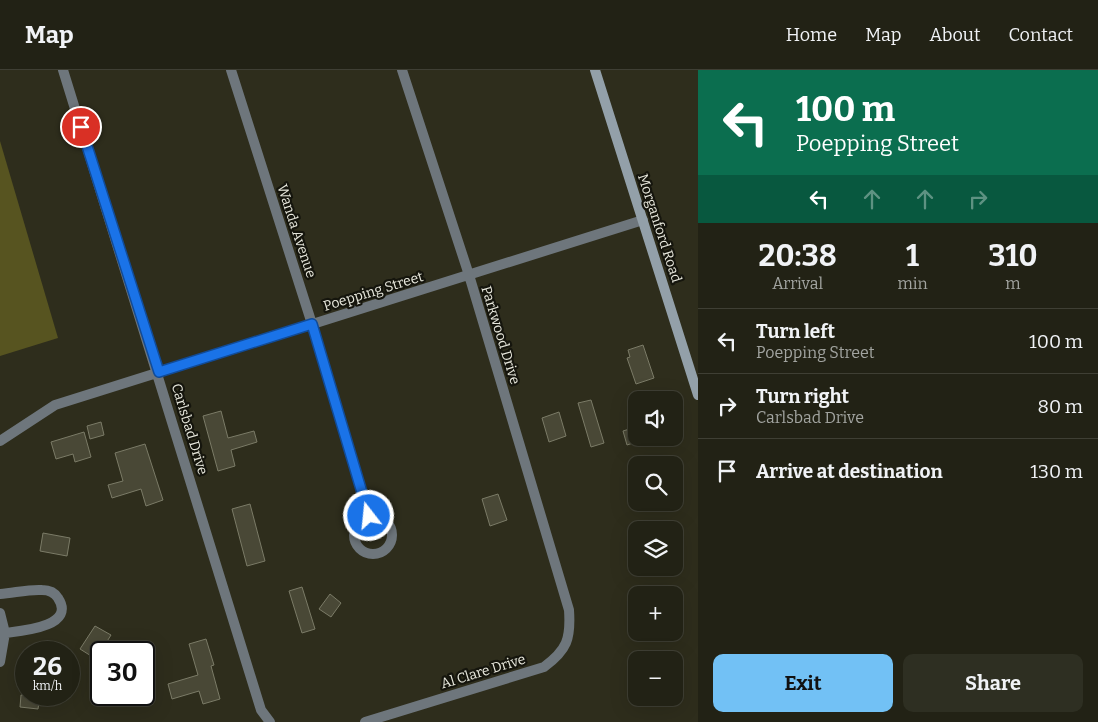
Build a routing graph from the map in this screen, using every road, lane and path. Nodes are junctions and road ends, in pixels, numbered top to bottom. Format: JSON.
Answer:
{"nodes":[{"id":1,"x":63,"y":70,"type":"edge"},
{"id":2,"x":231,"y":70,"type":"edge"},
{"id":3,"x":402,"y":70,"type":"edge"},
{"id":4,"x":594,"y":70,"type":"edge"},
{"id":5,"x":642,"y":220,"type":"junction"},
{"id":6,"x":469,"y":275,"type":"junction"},
{"id":7,"x":312,"y":324,"type":"junction"},
{"id":8,"x":159,"y":372,"type":"junction"},
{"id":9,"x":698,"y":395,"type":"edge"},
{"id":10,"x":0,"y":441,"type":"edge"},
{"id":11,"x":369,"y":516,"type":"dead end"},
{"id":12,"x":0,"y":594,"type":"edge"},
{"id":13,"x":569,"y":610,"type":"joint"},
{"id":14,"x":0,"y":614,"type":"edge"},
{"id":15,"x":5,"y":633,"type":"junction"},
{"id":16,"x":0,"y":662,"type":"edge"},
{"id":17,"x":270,"y":722,"type":"edge"},
{"id":18,"x":365,"y":722,"type":"edge"}],
"edges":[{"from":1,"to":8,"type":"street","name":"Carlsbad Drive"},
{"from":2,"to":7,"type":"street","name":"Wanda Avenue"},
{"from":3,"to":6,"type":"street","name":"Parkwood Drive"},
{"from":4,"to":5,"type":"main road","name":"Morganford Road"},
{"from":5,"to":6,"type":"street","name":"Poepping Street"},
{"from":5,"to":9,"type":"main road","name":"Morganford Road"},
{"from":6,"to":7,"type":"street","name":"Poepping Street"},
{"from":6,"to":13,"type":"street","name":"Parkwood Drive"},
{"from":7,"to":8,"type":"street","name":"Poepping Street"},
{"from":7,"to":11,"type":"street","name":"Wanda Avenue"},
{"from":8,"to":10,"type":"street","name":"Poepping Street"},
{"from":8,"to":17,"type":"street","name":"Carlsbad Drive"},
{"from":12,"to":15,"type":"street"},
{"from":13,"to":18,"type":"street","name":"Al Clare Drive"},
{"from":14,"to":15,"type":"street"},
{"from":15,"to":16,"type":"street"}]}
